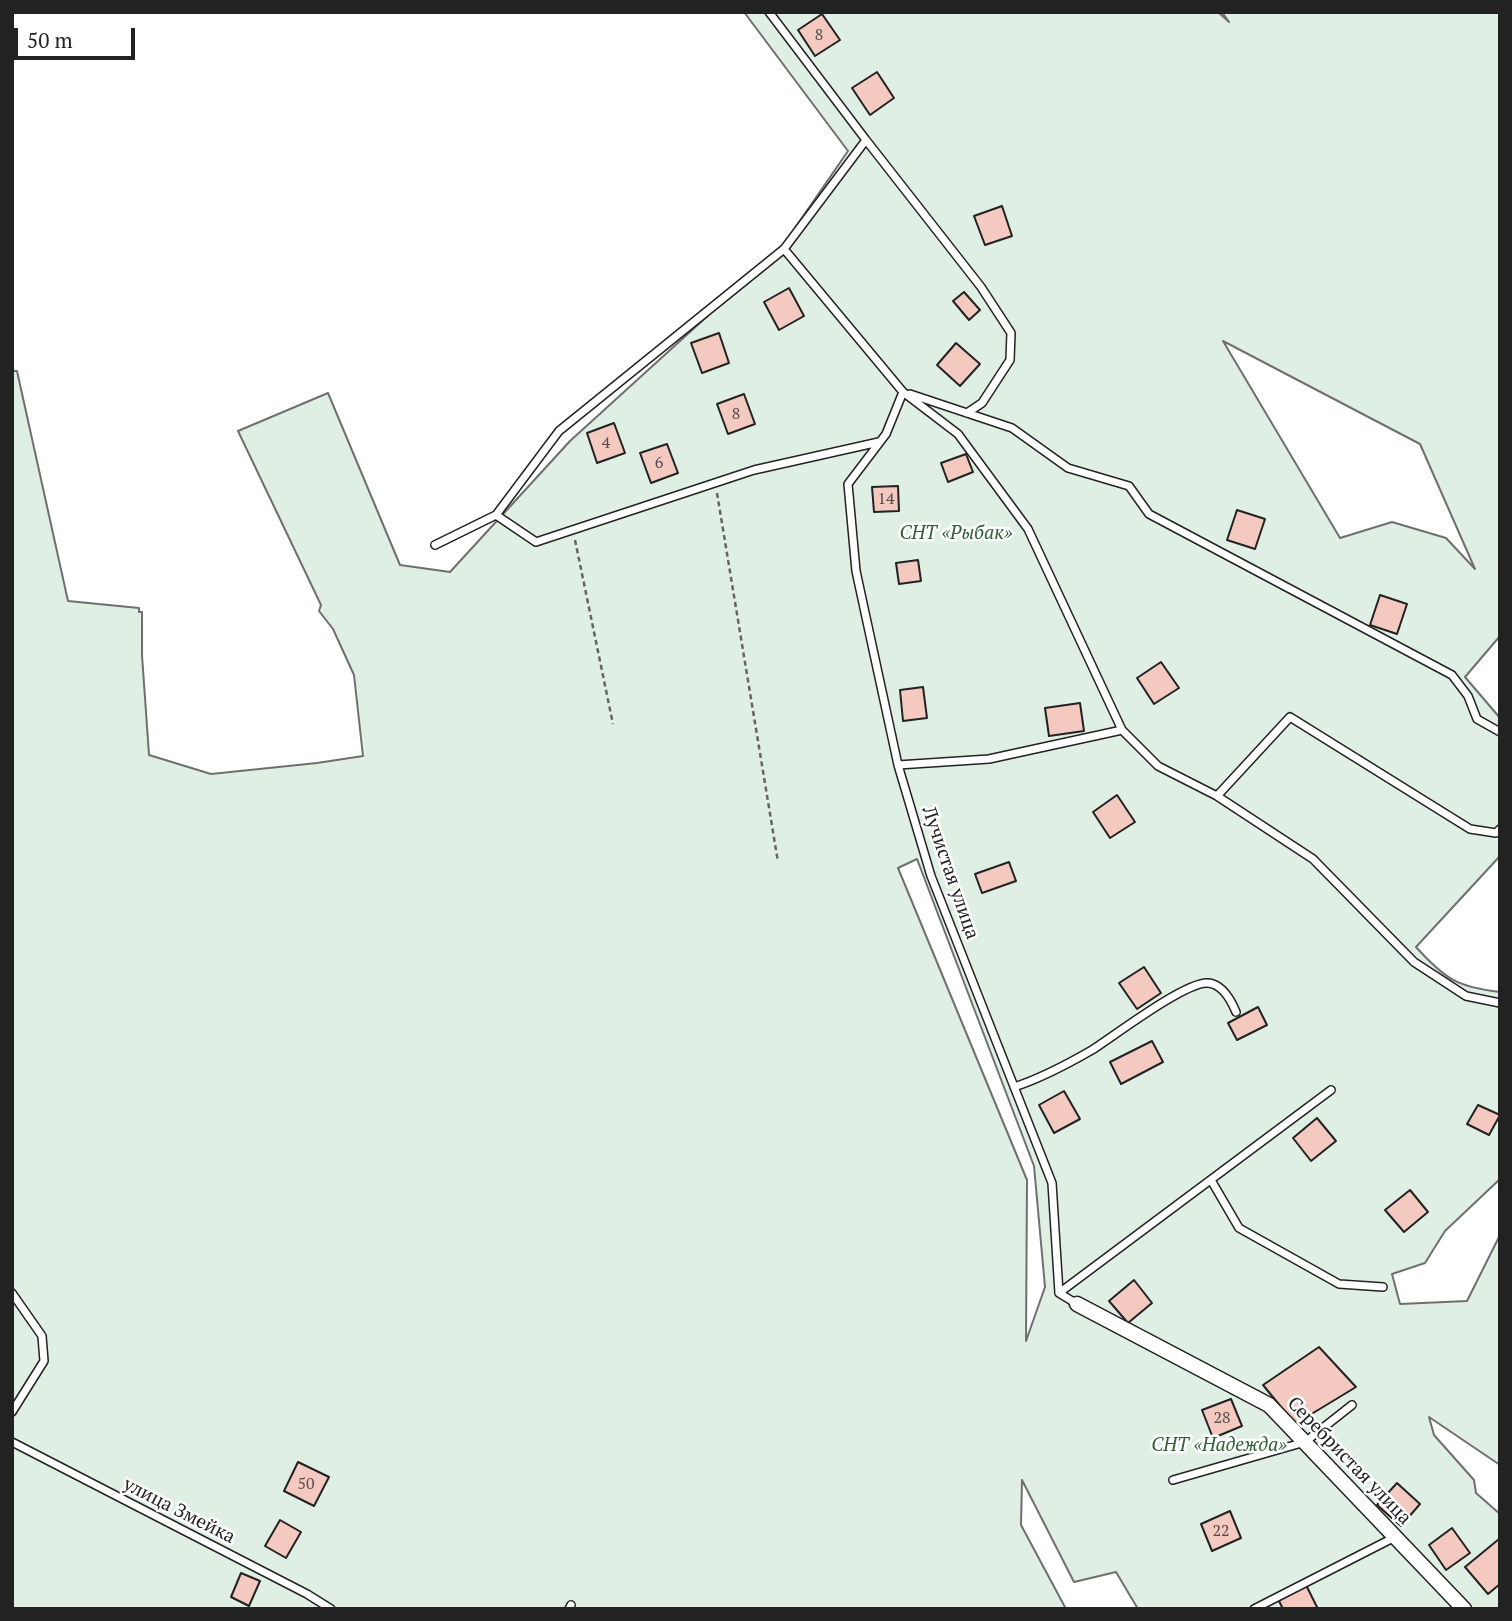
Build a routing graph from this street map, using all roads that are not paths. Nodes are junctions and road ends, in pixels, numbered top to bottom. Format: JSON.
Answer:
{"nodes":[{"id":1,"x":769,"y":12,"type":"edge"},
{"id":2,"x":866,"y":140,"type":"junction"},
{"id":3,"x":784,"y":249,"type":"junction"},
{"id":4,"x":903,"y":392,"type":"junction"},
{"id":5,"x":967,"y":413,"type":"junction"},
{"id":6,"x":880,"y":442,"type":"junction"},
{"id":7,"x":496,"y":515,"type":"junction"},
{"id":8,"x":435,"y":545,"type":"dead end"},
{"id":9,"x":1122,"y":730,"type":"junction"},
{"id":10,"x":1500,"y":732,"type":"edge"},
{"id":11,"x":898,"y":765,"type":"junction"},
{"id":12,"x":1217,"y":796,"type":"junction"},
{"id":13,"x":1500,"y":829,"type":"edge"},
{"id":14,"x":1500,"y":1003,"type":"edge"},
{"id":15,"x":1236,"y":1012,"type":"dead end"},
{"id":16,"x":1014,"y":1087,"type":"junction"},
{"id":17,"x":1331,"y":1090,"type":"dead end"},
{"id":18,"x":1211,"y":1180,"type":"junction"},
{"id":19,"x":1383,"y":1287,"type":"dead end"},
{"id":20,"x":12,"y":1293,"type":"edge"},
{"id":21,"x":1059,"y":1293,"type":"junction"},
{"id":22,"x":1077,"y":1304,"type":"joint"},
{"id":23,"x":1352,"y":1405,"type":"dead end"},
{"id":24,"x":12,"y":1412,"type":"edge"},
{"id":25,"x":12,"y":1442,"type":"edge"},
{"id":26,"x":1305,"y":1442,"type":"junction"},
{"id":27,"x":1173,"y":1480,"type":"dead end"},
{"id":28,"x":1395,"y":1537,"type":"junction"},
{"id":29,"x":331,"y":1609,"type":"edge"},
{"id":30,"x":1254,"y":1609,"type":"edge"},
{"id":31,"x":1464,"y":1609,"type":"edge"}],
"edges":[{"from":1,"to":2,"type":"lane"},
{"from":2,"to":3,"type":"lane"},
{"from":2,"to":5,"type":"lane"},
{"from":3,"to":4,"type":"lane"},
{"from":3,"to":7,"type":"lane"},
{"from":4,"to":5,"type":"lane"},
{"from":4,"to":6,"type":"lane","name":"Лучистая улица"},
{"from":4,"to":9,"type":"lane"},
{"from":5,"to":10,"type":"lane"},
{"from":6,"to":7,"type":"lane"},
{"from":6,"to":11,"type":"lane","name":"Лучистая улица"},
{"from":7,"to":8,"type":"lane"},
{"from":9,"to":11,"type":"lane"},
{"from":9,"to":12,"type":"lane"},
{"from":11,"to":16,"type":"lane","name":"Лучистая улица"},
{"from":12,"to":13,"type":"lane"},
{"from":12,"to":14,"type":"lane"},
{"from":15,"to":16,"type":"lane"},
{"from":16,"to":21,"type":"lane","name":"Лучистая улица"},
{"from":17,"to":18,"type":"lane"},
{"from":18,"to":19,"type":"lane"},
{"from":18,"to":21,"type":"lane"},
{"from":20,"to":24,"type":"lane"},
{"from":21,"to":22,"type":"lane"},
{"from":22,"to":26,"type":"street","name":"Серебристая улица"},
{"from":23,"to":26,"type":"lane"},
{"from":25,"to":29,"type":"lane","name":"улица Змейка"},
{"from":26,"to":27,"type":"lane"},
{"from":26,"to":28,"type":"street","name":"Серебристая улица"},
{"from":28,"to":30,"type":"lane"},
{"from":28,"to":31,"type":"street","name":"Серебристая улица"}]}
